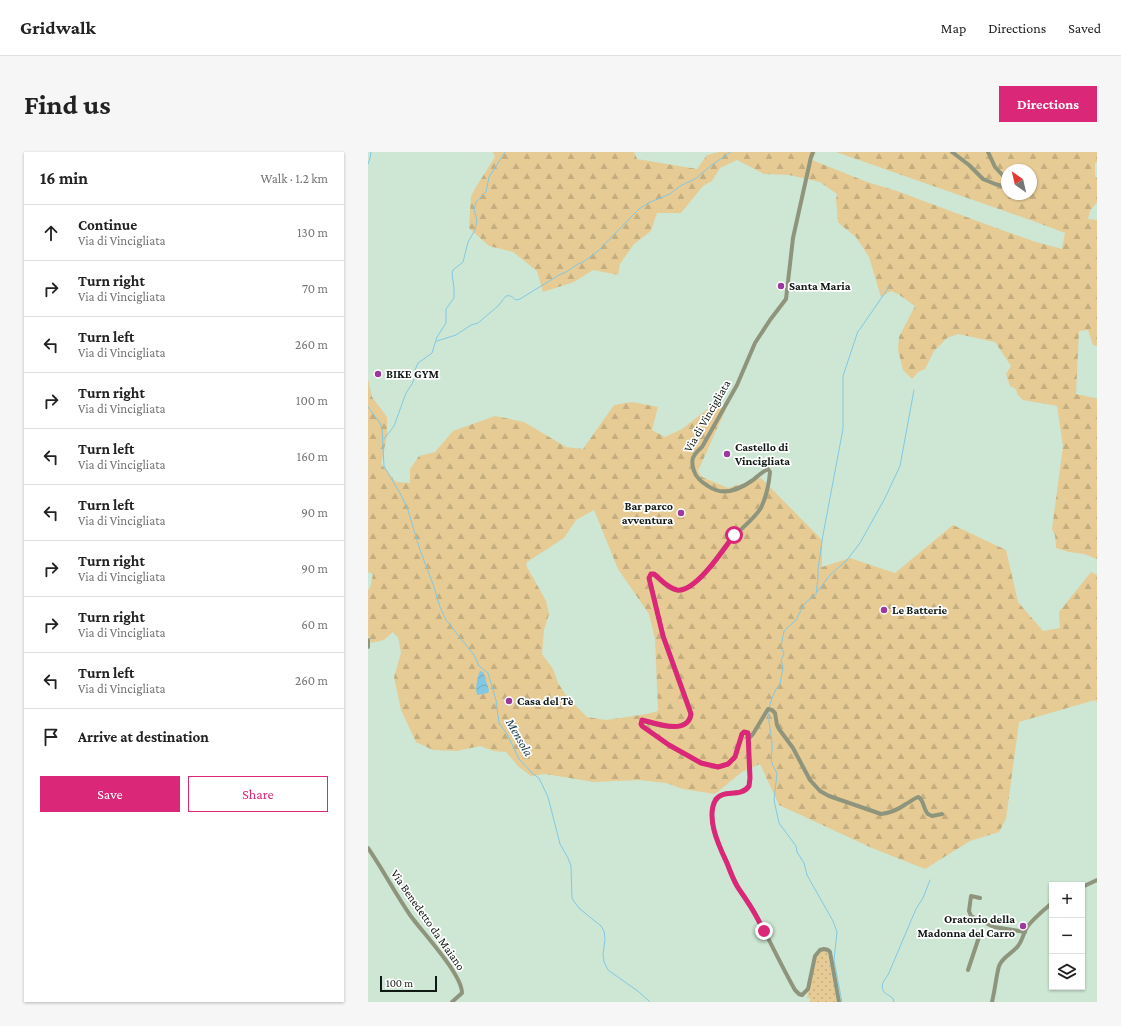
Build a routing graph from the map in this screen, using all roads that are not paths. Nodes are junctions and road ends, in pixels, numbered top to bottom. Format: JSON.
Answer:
{"nodes":[{"id":1,"x":813,"y":152,"type":"edge"},
{"id":2,"x":952,"y":152,"type":"edge"},
{"id":3,"x":988,"y":152,"type":"edge"},
{"id":4,"x":1001,"y":174,"type":"edge"},
{"id":5,"x":1001,"y":186,"type":"edge"},
{"id":6,"x":368,"y":640,"type":"edge"},
{"id":7,"x":368,"y":647,"type":"edge"},
{"id":8,"x":748,"y":739,"type":"junction"},
{"id":9,"x":942,"y":814,"type":"dead end"},
{"id":10,"x":368,"y":848,"type":"edge"},
{"id":11,"x":1097,"y":880,"type":"edge"},
{"id":12,"x":1085,"y":886,"type":"edge"},
{"id":13,"x":980,"y":898,"type":"dead end"},
{"id":14,"x":1049,"y":906,"type":"edge"},
{"id":15,"x":984,"y":923,"type":"junction"},
{"id":16,"x":982,"y":929,"type":"tunnel mouth"},
{"id":17,"x":1024,"y":932,"type":"junction"},
{"id":18,"x":980,"y":934,"type":"tunnel mouth"},
{"id":19,"x":968,"y":970,"type":"dead end"},
{"id":20,"x":452,"y":1002,"type":"edge"},
{"id":21,"x":839,"y":1002,"type":"edge"},
{"id":22,"x":992,"y":1002,"type":"edge"}],
"edges":[{"from":1,"to":8,"type":"street","name":"Via di Vincigliata"},
{"from":2,"to":5,"type":"street"},
{"from":3,"to":4,"type":"street"},
{"from":6,"to":7,"type":"street"},
{"from":8,"to":9,"type":"street"},
{"from":8,"to":21,"type":"street"},
{"from":10,"to":20,"type":"street","name":"Via Benedetto da Maiano"},
{"from":11,"to":12,"type":"street"},
{"from":13,"to":15,"type":"street"},
{"from":14,"to":17,"type":"street"},
{"from":15,"to":16,"type":"street"},
{"from":15,"to":17,"type":"street"},
{"from":17,"to":22,"type":"street"},
{"from":18,"to":19,"type":"street"}]}
